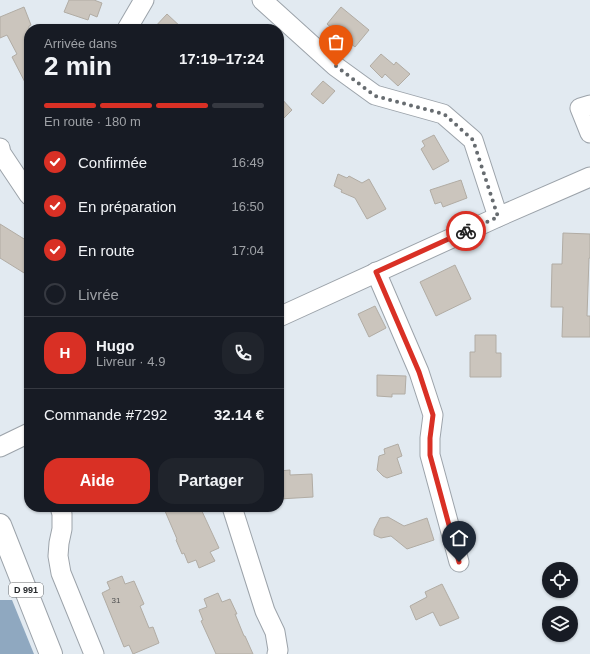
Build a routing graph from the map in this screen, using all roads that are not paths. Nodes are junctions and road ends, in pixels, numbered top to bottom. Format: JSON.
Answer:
{"nodes":[{"id":1,"x":144,"y":0,"type":"edge"},
{"id":2,"x":262,"y":0,"type":"edge"},
{"id":3,"x":130,"y":24,"type":"edge"},
{"id":4,"x":585,"y":107,"type":"edge"},
{"id":5,"x":590,"y":133,"type":"edge"},
{"id":6,"x":0,"y":148,"type":"edge"},
{"id":7,"x":590,"y":177,"type":"edge"},
{"id":8,"x":24,"y":188,"type":"edge"},
{"id":9,"x":498,"y":217,"type":"junction"},
{"id":10,"x":376,"y":272,"type":"junction"},
{"id":11,"x":284,"y":315,"type":"edge"},
{"id":12,"x":24,"y":435,"type":"edge"},
{"id":13,"x":0,"y":447,"type":"edge"},
{"id":14,"x":61,"y":512,"type":"edge"},
{"id":15,"x":234,"y":512,"type":"edge"},
{"id":16,"x":0,"y":525,"type":"edge"},
{"id":17,"x":459,"y":562,"type":"dead end"},
{"id":18,"x":51,"y":654,"type":"edge"},
{"id":19,"x":94,"y":654,"type":"edge"},
{"id":20,"x":278,"y":654,"type":"edge"}],
"edges":[{"from":1,"to":3,"type":"street"},
{"from":2,"to":9,"type":"street"},
{"from":4,"to":5,"type":"street"},
{"from":6,"to":8,"type":"street"},
{"from":7,"to":9,"type":"street"},
{"from":9,"to":10,"type":"street"},
{"from":10,"to":11,"type":"street"},
{"from":10,"to":17,"type":"street"},
{"from":12,"to":13,"type":"street"},
{"from":14,"to":19,"type":"street"},
{"from":15,"to":20,"type":"street"},
{"from":16,"to":18,"type":"main road","number":"D 991"}]}
